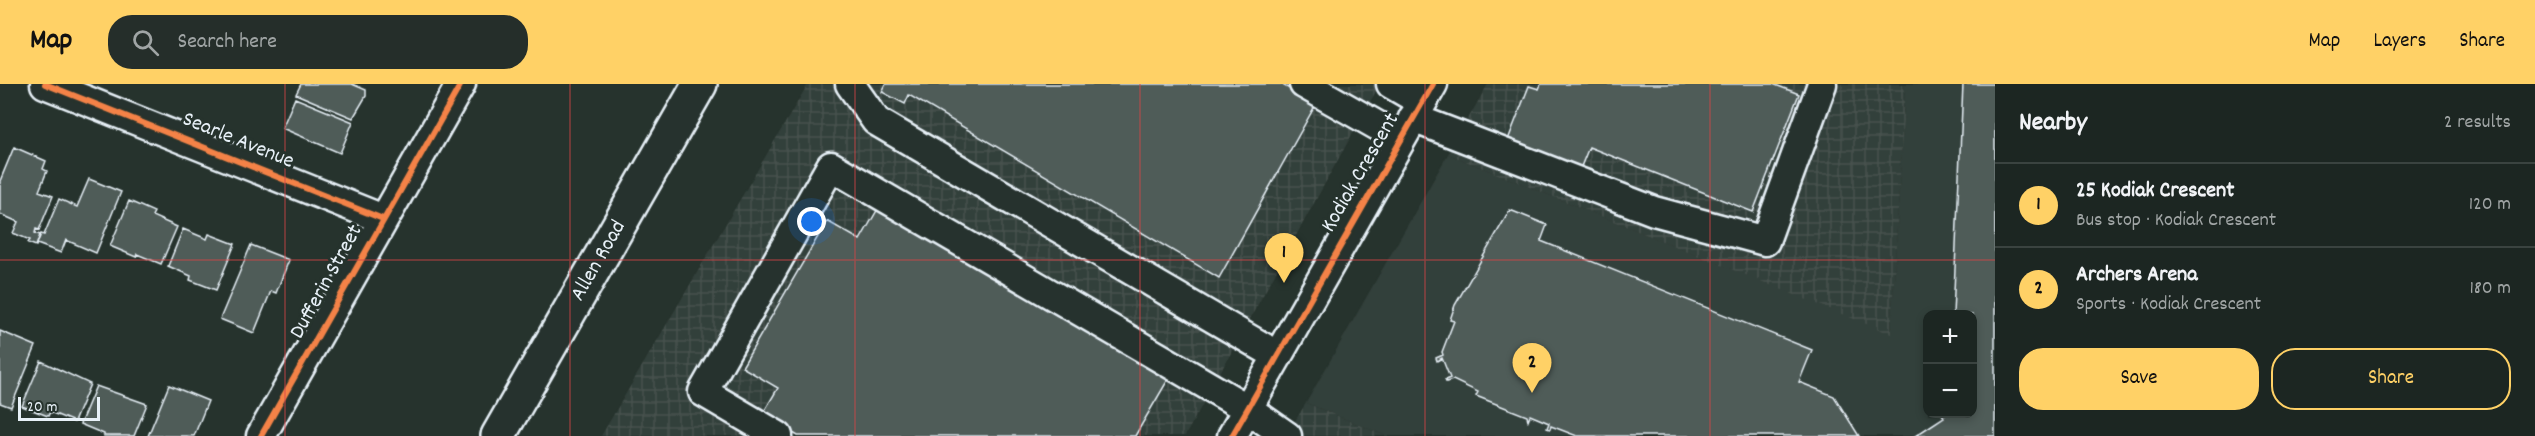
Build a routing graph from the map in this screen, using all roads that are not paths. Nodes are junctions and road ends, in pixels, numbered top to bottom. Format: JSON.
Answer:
{"nodes":[{"id":1,"x":45,"y":84,"type":"edge"},
{"id":2,"x":461,"y":84,"type":"edge"},
{"id":3,"x":700,"y":84,"type":"edge"},
{"id":4,"x":850,"y":84,"type":"edge"},
{"id":5,"x":1304,"y":84,"type":"edge"},
{"id":6,"x":1391,"y":84,"type":"edge"},
{"id":7,"x":1822,"y":84,"type":"edge"},
{"id":8,"x":1417,"y":111,"type":"edge"},
{"id":9,"x":383,"y":219,"type":"junction"},
{"id":10,"x":1278,"y":356,"type":"junction"},
{"id":11,"x":1248,"y":408,"type":"junction"},
{"id":12,"x":261,"y":436,"type":"edge"},
{"id":13,"x":498,"y":436,"type":"edge"},
{"id":14,"x":778,"y":436,"type":"edge"},
{"id":15,"x":1232,"y":436,"type":"edge"},
{"id":16,"x":1287,"y":436,"type":"edge"}],
"edges":[{"from":1,"to":9,"type":"street","name":"Searle Avenue"},
{"from":2,"to":9,"type":"street","name":"Dufferin Street"},
{"from":3,"to":13,"type":"main road","name":"Allen Road"},
{"from":4,"to":10,"type":"street"},
{"from":5,"to":8,"type":"street"},
{"from":6,"to":8,"type":"street"},
{"from":7,"to":8,"type":"street"},
{"from":8,"to":10,"type":"street","name":"Kodiak Crescent"},
{"from":9,"to":12,"type":"street","name":"Dufferin Street"},
{"from":10,"to":11,"type":"street","name":"Kodiak Crescent"},
{"from":11,"to":14,"type":"street"},
{"from":11,"to":15,"type":"street","name":"Kodiak Crescent"},
{"from":11,"to":16,"type":"street"}]}
